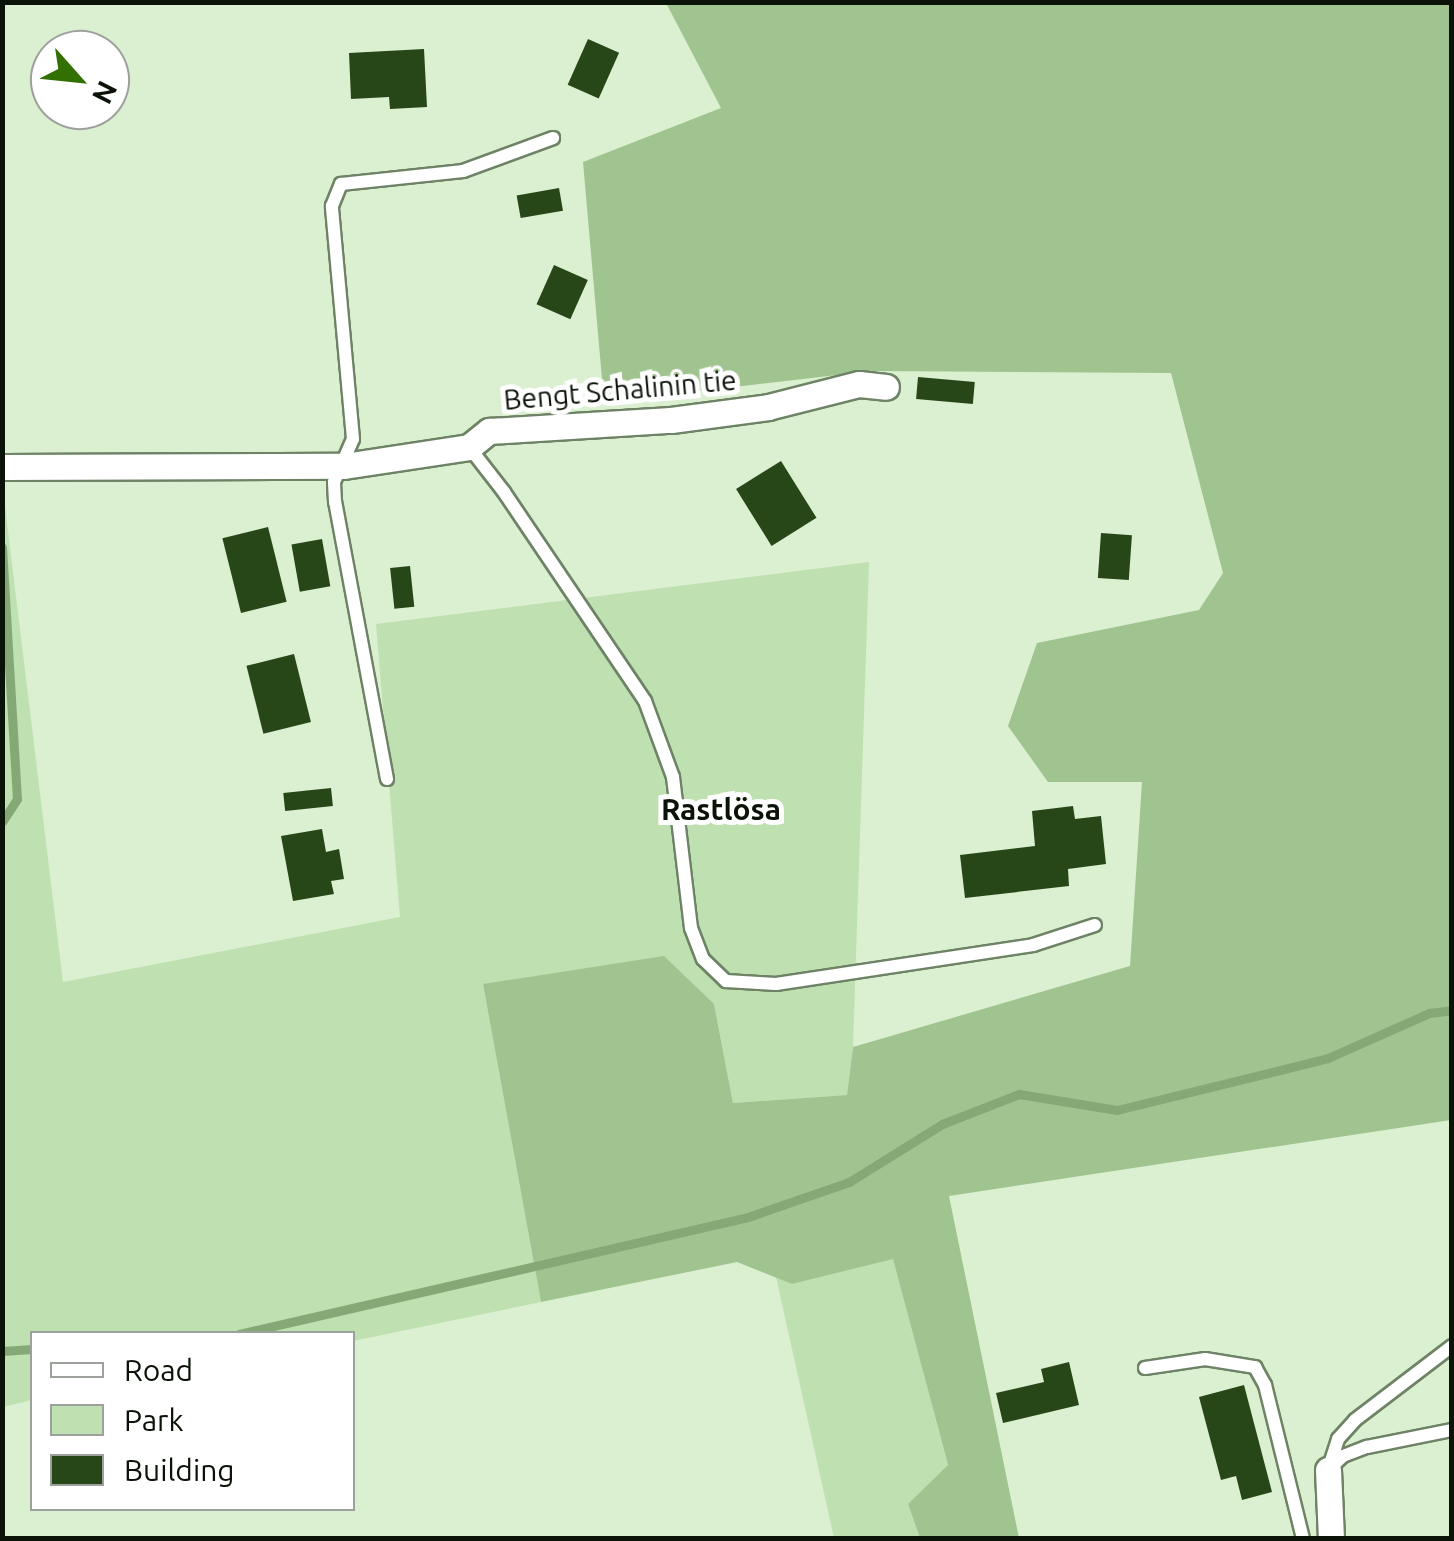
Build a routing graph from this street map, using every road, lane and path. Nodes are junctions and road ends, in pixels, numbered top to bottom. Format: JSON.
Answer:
{"nodes":[{"id":1,"x":553,"y":138,"type":"dead end"},
{"id":2,"x":886,"y":387,"type":"dead end"},
{"id":3,"x":469,"y":447,"type":"junction"},
{"id":4,"x":344,"y":466,"type":"junction"},
{"id":5,"x":2,"y":467,"type":"edge"},
{"id":6,"x":388,"y":779,"type":"dead end"},
{"id":7,"x":1095,"y":926,"type":"dead end"},
{"id":8,"x":1452,"y":1346,"type":"edge"},
{"id":9,"x":1145,"y":1368,"type":"dead end"},
{"id":10,"x":1452,"y":1430,"type":"edge"},
{"id":11,"x":1328,"y":1470,"type":"junction"},
{"id":12,"x":1303,"y":1538,"type":"edge"},
{"id":13,"x":1331,"y":1538,"type":"edge"}],
"edges":[{"from":1,"to":4,"type":"lane"},
{"from":2,"to":3,"type":"street","name":"Bengt Schalinin tie"},
{"from":3,"to":4,"type":"street","name":"Bengt Schalinin tie"},
{"from":3,"to":7,"type":"lane"},
{"from":4,"to":5,"type":"street","name":"Bengt Schalinin tie"},
{"from":4,"to":6,"type":"lane"},
{"from":8,"to":11,"type":"lane"},
{"from":9,"to":12,"type":"lane"},
{"from":10,"to":11,"type":"lane"},
{"from":11,"to":13,"type":"street"}]}
